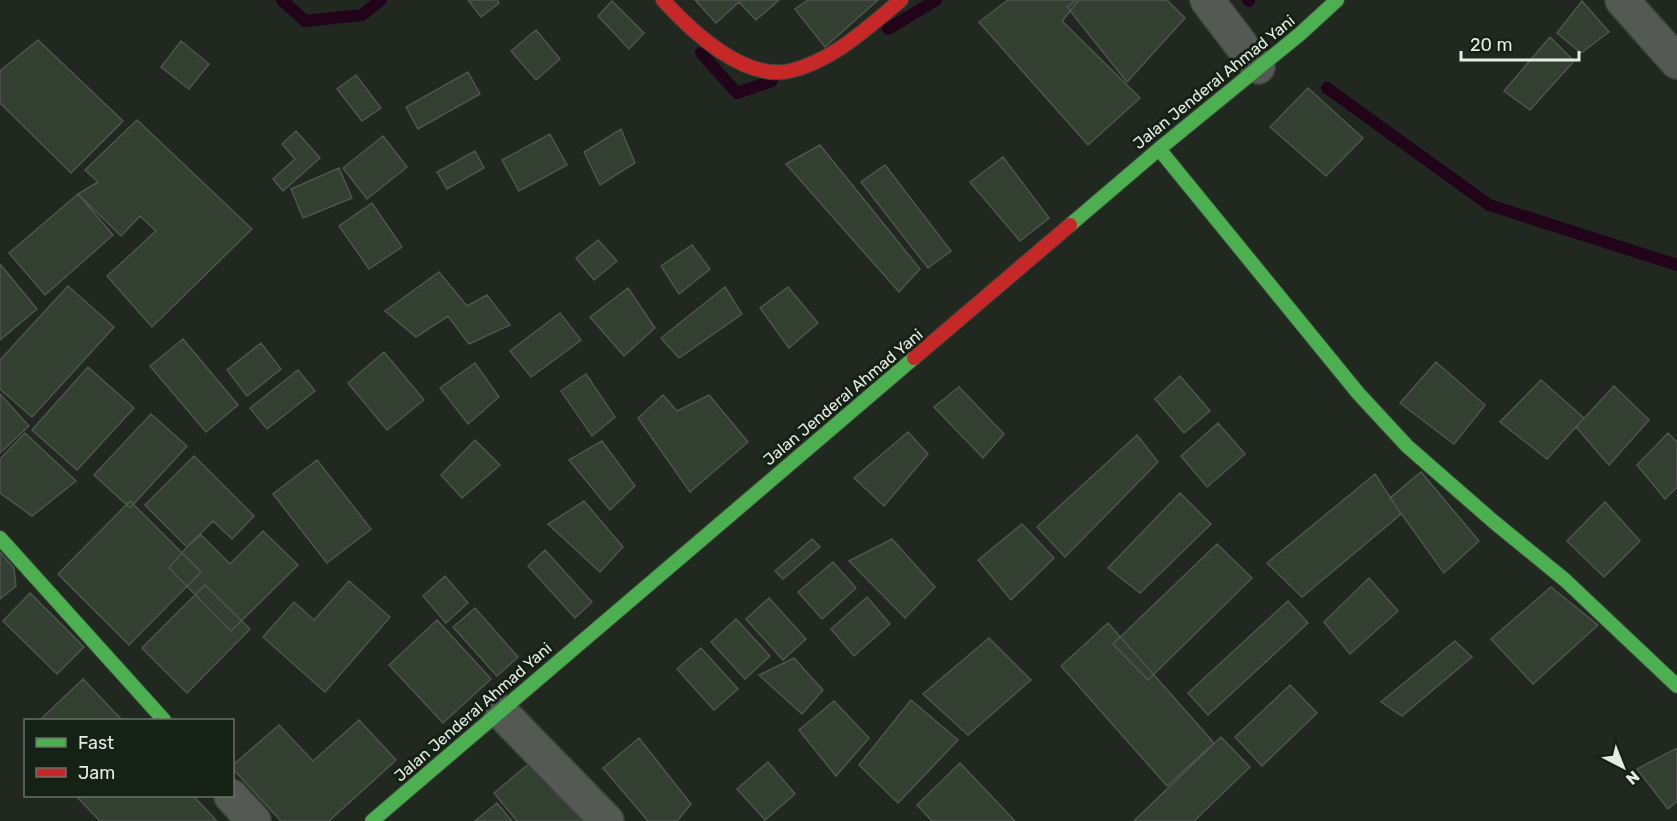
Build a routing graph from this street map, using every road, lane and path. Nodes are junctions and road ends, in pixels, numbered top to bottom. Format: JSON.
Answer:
{"nodes":[{"id":1,"x":663,"y":0,"type":"edge"},
{"id":2,"x":901,"y":0,"type":"edge"},
{"id":3,"x":1207,"y":0,"type":"edge"},
{"id":4,"x":1622,"y":0,"type":"edge"},
{"id":5,"x":1331,"y":3,"type":"edge"},
{"id":6,"x":1677,"y":62,"type":"edge"},
{"id":7,"x":1261,"y":65,"type":"junction"},
{"id":8,"x":1159,"y":149,"type":"junction"},
{"id":9,"x":0,"y":538,"type":"edge"},
{"id":10,"x":1677,"y":686,"type":"edge"},
{"id":11,"x":500,"y":711,"type":"junction"},
{"id":12,"x":163,"y":719,"type":"edge"},
{"id":13,"x":233,"y":797,"type":"edge"},
{"id":14,"x":254,"y":821,"type":"edge"},
{"id":15,"x":372,"y":821,"type":"edge"},
{"id":16,"x":607,"y":821,"type":"edge"}],
"edges":[{"from":1,"to":2,"type":"street"},
{"from":3,"to":7,"type":"street"},
{"from":4,"to":6,"type":"street"},
{"from":5,"to":7,"type":"street","name":"Jalan Jenderal Ahmad Yani"},
{"from":7,"to":8,"type":"street","name":"Jalan Jenderal Ahmad Yani"},
{"from":8,"to":10,"type":"street"},
{"from":8,"to":11,"type":"street","name":"Jalan Jenderal Ahmad Yani"},
{"from":9,"to":12,"type":"street"},
{"from":11,"to":15,"type":"street","name":"Jalan Jenderal Ahmad Yani"},
{"from":11,"to":16,"type":"street"},
{"from":13,"to":14,"type":"street"}]}
